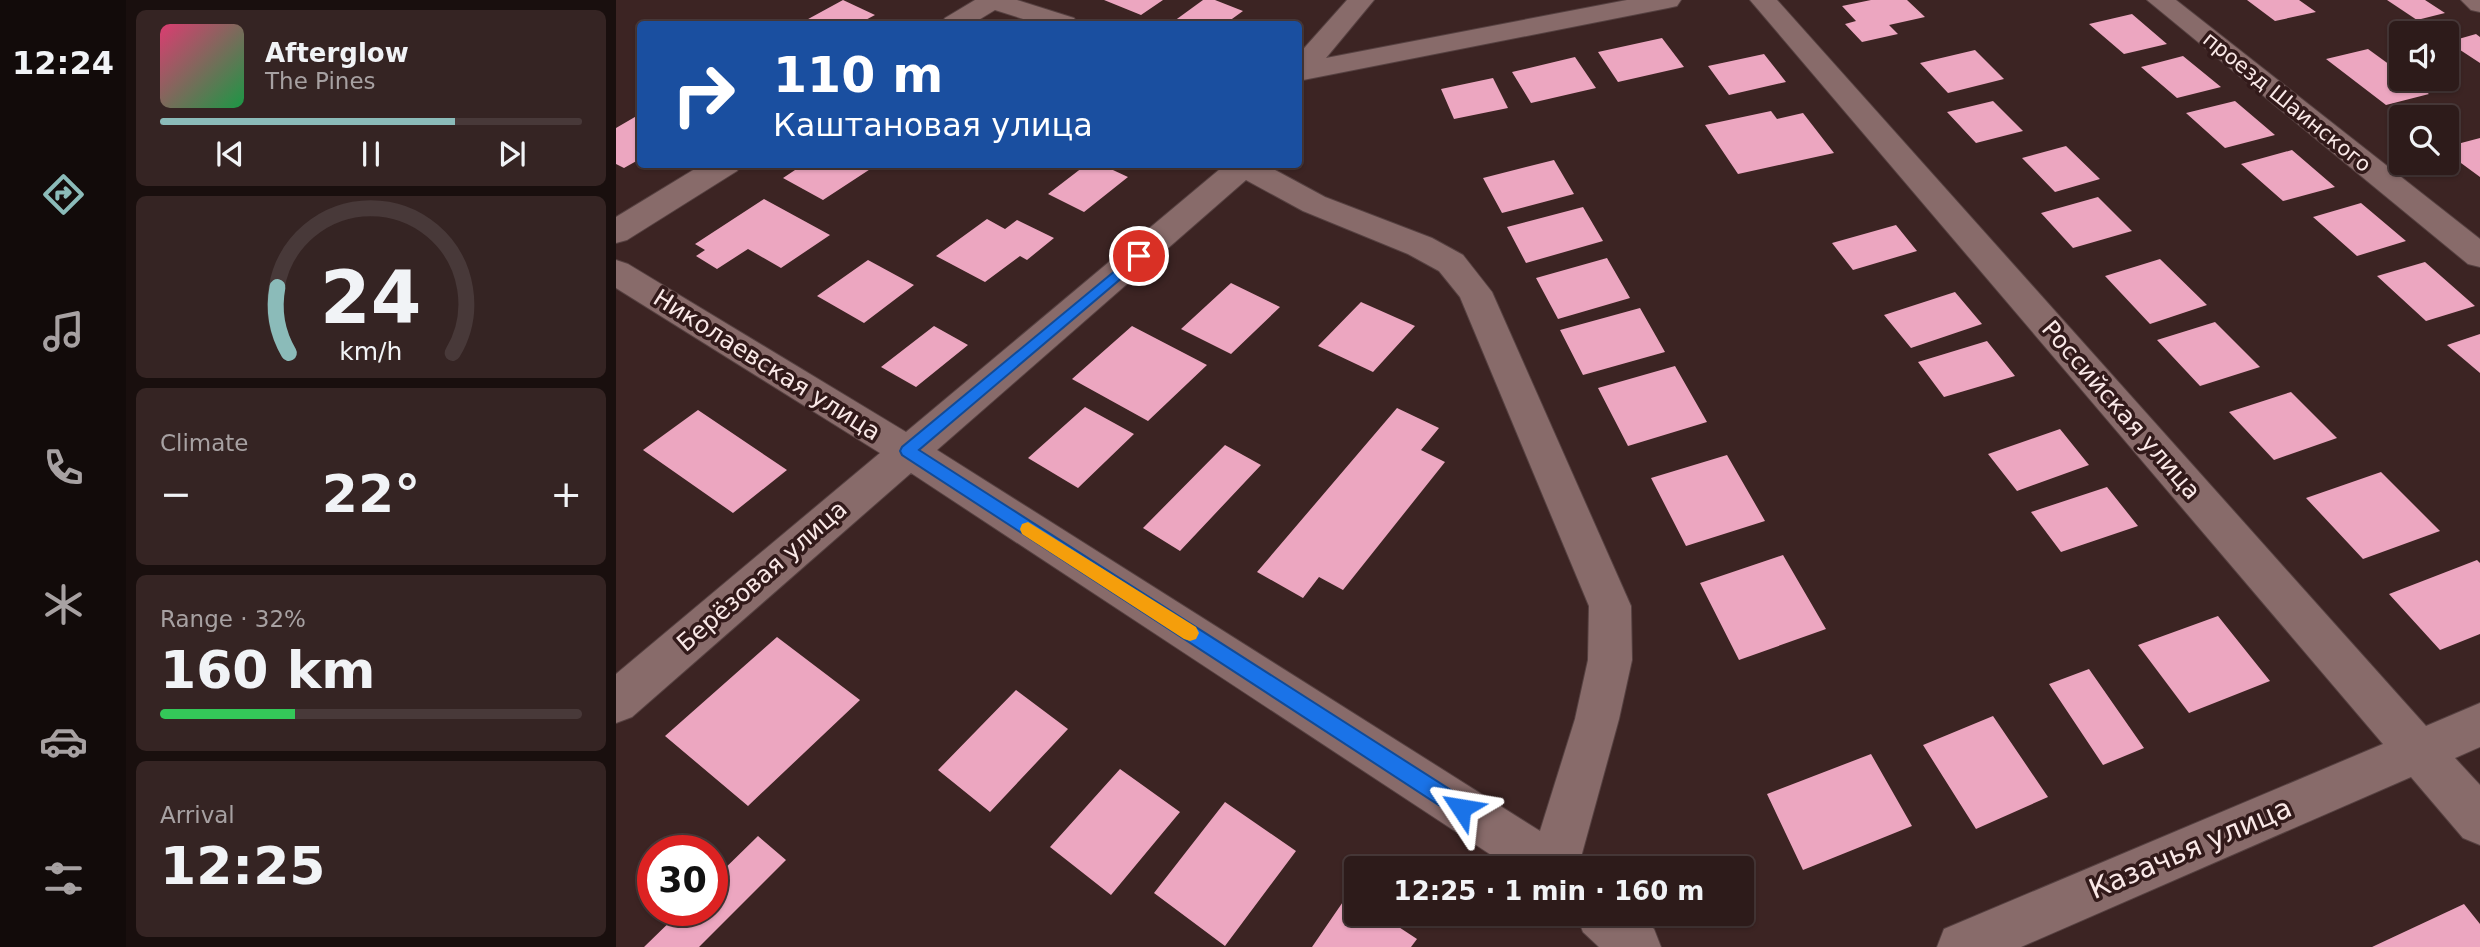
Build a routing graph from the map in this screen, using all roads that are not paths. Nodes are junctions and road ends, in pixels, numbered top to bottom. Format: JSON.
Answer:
{"nodes":[{"id":1,"x":992,"y":0,"type":"edge"},
{"id":2,"x":1361,"y":0,"type":"edge"},
{"id":3,"x":1668,"y":0,"type":"edge"},
{"id":4,"x":1763,"y":0,"type":"edge"},
{"id":5,"x":2160,"y":0,"type":"edge"},
{"id":6,"x":2474,"y":0,"type":"edge"},
{"id":7,"x":2480,"y":4,"type":"edge"},
{"id":8,"x":959,"y":21,"type":"edge"},
{"id":9,"x":1056,"y":21,"type":"edge"},
{"id":10,"x":1302,"y":69,"type":"edge"},
{"id":11,"x":1302,"y":71,"type":"edge"},
{"id":12,"x":720,"y":168,"type":"edge"},
{"id":13,"x":1243,"y":168,"type":"edge"},
{"id":14,"x":1249,"y":168,"type":"edge"},
{"id":15,"x":616,"y":232,"type":"edge"},
{"id":16,"x":2480,"y":256,"type":"edge"},
{"id":17,"x":616,"y":272,"type":"edge"},
{"id":18,"x":907,"y":451,"type":"junction"},
{"id":19,"x":616,"y":702,"type":"edge"},
{"id":20,"x":2480,"y":724,"type":"edge"},
{"id":21,"x":2419,"y":750,"type":"junction"},
{"id":22,"x":2480,"y":821,"type":"edge"},
{"id":23,"x":1534,"y":856,"type":"edge"},
{"id":24,"x":1557,"y":856,"type":"edge"},
{"id":25,"x":1614,"y":926,"type":"edge"},
{"id":26,"x":1636,"y":947,"type":"edge"},
{"id":27,"x":1962,"y":947,"type":"edge"}],
"edges":[{"from":1,"to":8,"type":"street"},
{"from":1,"to":9,"type":"street"},
{"from":2,"to":10,"type":"street"},
{"from":3,"to":11,"type":"street"},
{"from":4,"to":21,"type":"street","name":"Российская улица"},
{"from":5,"to":16,"type":"street","name":"проезд Шаинского"},
{"from":6,"to":7,"type":"street"},
{"from":12,"to":15,"type":"street"},
{"from":13,"to":18,"type":"street","name":"Берёзовая улица"},
{"from":14,"to":24,"type":"street"},
{"from":17,"to":18,"type":"street","name":"Николаевская улица"},
{"from":18,"to":19,"type":"street","name":"Берёзовая улица"},
{"from":18,"to":23,"type":"street","name":"Николаевская улица"},
{"from":20,"to":21,"type":"street","name":"Казачья улица"},
{"from":21,"to":22,"type":"street","name":"Российская улица"},
{"from":21,"to":27,"type":"street","name":"Казачья улица"},
{"from":25,"to":26,"type":"street"}]}
